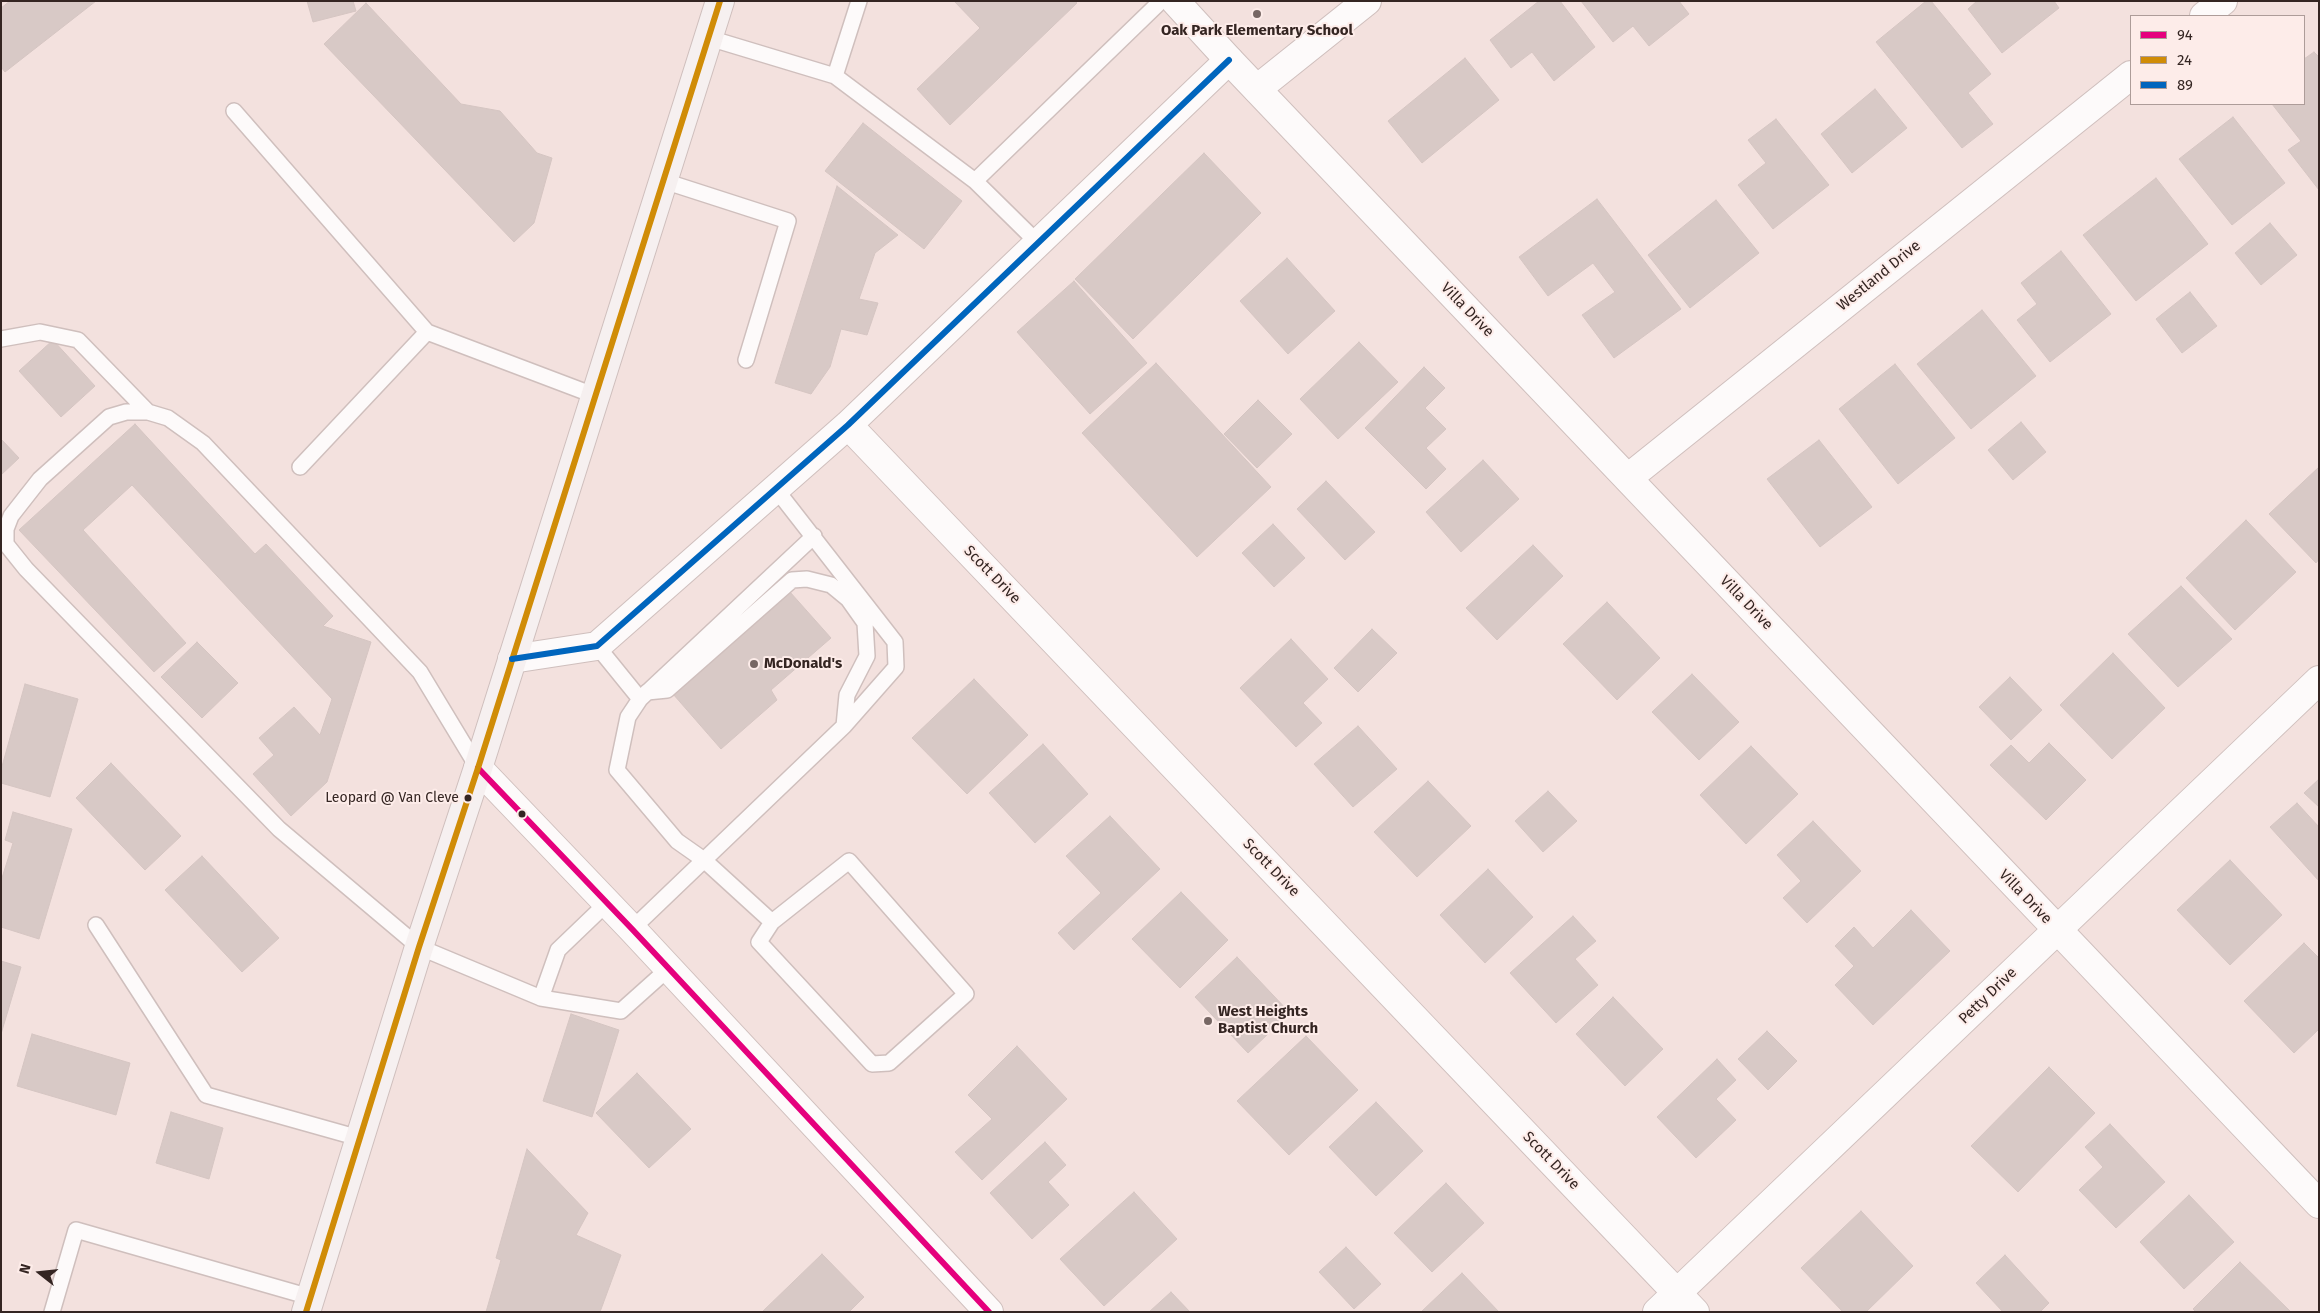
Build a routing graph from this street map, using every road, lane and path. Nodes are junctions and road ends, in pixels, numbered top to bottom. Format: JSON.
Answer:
{"nodes":[{"id":1,"x":720,"y":1,"type":"edge"},
{"id":2,"x":859,"y":1,"type":"edge"},
{"id":3,"x":1160,"y":1,"type":"edge"},
{"id":4,"x":1175,"y":1,"type":"edge"},
{"id":5,"x":1368,"y":1,"type":"edge"},
{"id":6,"x":2223,"y":1,"type":"edge"},
{"id":7,"x":2205,"y":15,"type":"edge"},
{"id":8,"x":709,"y":38,"type":"junction"},
{"id":9,"x":1229,"y":60,"type":"junction"},
{"id":10,"x":834,"y":76,"type":"junction"},
{"id":11,"x":2130,"y":76,"type":"edge"},
{"id":12,"x":1257,"y":89,"type":"junction"},
{"id":13,"x":234,"y":111,"type":"dead end"},
{"id":14,"x":664,"y":181,"type":"junction"},
{"id":15,"x":975,"y":181,"type":"junction"},
{"id":16,"x":1038,"y":243,"type":"junction"},
{"id":17,"x":427,"y":332,"type":"junction"},
{"id":18,"x":1,"y":339,"type":"edge"},
{"id":19,"x":746,"y":360,"type":"dead end"},
{"id":20,"x":596,"y":396,"type":"junction"},
{"id":21,"x":148,"y":412,"type":"junction"},
{"id":22,"x":848,"y":424,"type":"junction"},
{"id":23,"x":300,"y":467,"type":"dead end"},
{"id":24,"x":1628,"y":478,"type":"junction"},
{"id":25,"x":775,"y":488,"type":"junction"},
{"id":26,"x":814,"y":536,"type":"junction"},
{"id":27,"x":596,"y":646,"type":"junction"},
{"id":28,"x":512,"y":659,"type":"junction"},
{"id":29,"x":2319,"y":680,"type":"edge"},
{"id":30,"x":644,"y":696,"type":"junction"},
{"id":31,"x":844,"y":726,"type":"junction"},
{"id":32,"x":478,"y":768,"type":"junction"},
{"id":33,"x":704,"y":860,"type":"junction"},
{"id":34,"x":607,"y":903,"type":"junction"},
{"id":35,"x":772,"y":922,"type":"junction"},
{"id":36,"x":96,"y":925,"type":"dead end"},
{"id":37,"x":632,"y":928,"type":"junction"},
{"id":38,"x":2057,"y":930,"type":"junction"},
{"id":39,"x":419,"y":947,"type":"junction"},
{"id":40,"x":668,"y":970,"type":"junction"},
{"id":41,"x":541,"y":998,"type":"junction"},
{"id":42,"x":359,"y":1138,"type":"junction"},
{"id":43,"x":2319,"y":1204,"type":"edge"},
{"id":44,"x":1686,"y":1302,"type":"edge"},
{"id":45,"x":308,"y":1304,"type":"edge"},
{"id":46,"x":52,"y":1312,"type":"edge"},
{"id":47,"x":989,"y":1312,"type":"edge"},
{"id":48,"x":1657,"y":1312,"type":"edge"}],
"edges":[{"from":1,"to":8,"type":"main road"},
{"from":2,"to":10,"type":"lane"},
{"from":3,"to":15,"type":"lane"},
{"from":4,"to":9,"type":"street","name":"Villa Drive"},
{"from":5,"to":12,"type":"street"},
{"from":6,"to":7,"type":"street"},
{"from":8,"to":10,"type":"lane"},
{"from":8,"to":14,"type":"main road"},
{"from":9,"to":12,"type":"street","name":"Villa Drive"},
{"from":9,"to":16,"type":"street"},
{"from":10,"to":15,"type":"lane"},
{"from":11,"to":24,"type":"street","name":"Westland Drive"},
{"from":12,"to":24,"type":"street","name":"Villa Drive"},
{"from":13,"to":17,"type":"lane"},
{"from":14,"to":19,"type":"lane"},
{"from":14,"to":20,"type":"main road"},
{"from":15,"to":16,"type":"lane"},
{"from":16,"to":22,"type":"street"},
{"from":17,"to":20,"type":"lane"},
{"from":17,"to":23,"type":"lane"},
{"from":18,"to":21,"type":"lane"},
{"from":20,"to":28,"type":"main road"},
{"from":21,"to":32,"type":"lane"},
{"from":21,"to":39,"type":"lane"},
{"from":22,"to":25,"type":"street"},
{"from":22,"to":44,"type":"street","name":"Scott Drive"},
{"from":24,"to":38,"type":"street","name":"Villa Drive"},
{"from":25,"to":26,"type":"lane"},
{"from":25,"to":27,"type":"street"},
{"from":26,"to":30,"type":"lane"},
{"from":26,"to":31,"type":"lane"},
{"from":27,"to":28,"type":"street"},
{"from":27,"to":30,"type":"lane"},
{"from":28,"to":32,"type":"main road"},
{"from":29,"to":38,"type":"street","name":"Petty Drive"},
{"from":30,"to":31,"type":"lane"},
{"from":30,"to":33,"type":"lane"},
{"from":31,"to":33,"type":"lane"},
{"from":32,"to":34,"type":"street"},
{"from":32,"to":39,"type":"main road"},
{"from":33,"to":35,"type":"lane"},
{"from":33,"to":37,"type":"lane"},
{"from":34,"to":37,"type":"street"},
{"from":34,"to":41,"type":"lane"},
{"from":35,"to":35,"type":"lane"},
{"from":36,"to":42,"type":"lane"},
{"from":37,"to":40,"type":"street"},
{"from":38,"to":43,"type":"street","name":"Villa Drive"},
{"from":38,"to":44,"type":"street","name":"Petty Drive"},
{"from":39,"to":41,"type":"lane"},
{"from":39,"to":42,"type":"main road"},
{"from":40,"to":41,"type":"lane"},
{"from":40,"to":47,"type":"street"},
{"from":42,"to":45,"type":"main road"},
{"from":44,"to":48,"type":"street","name":"Petty Drive"},
{"from":45,"to":46,"type":"lane"}]}
